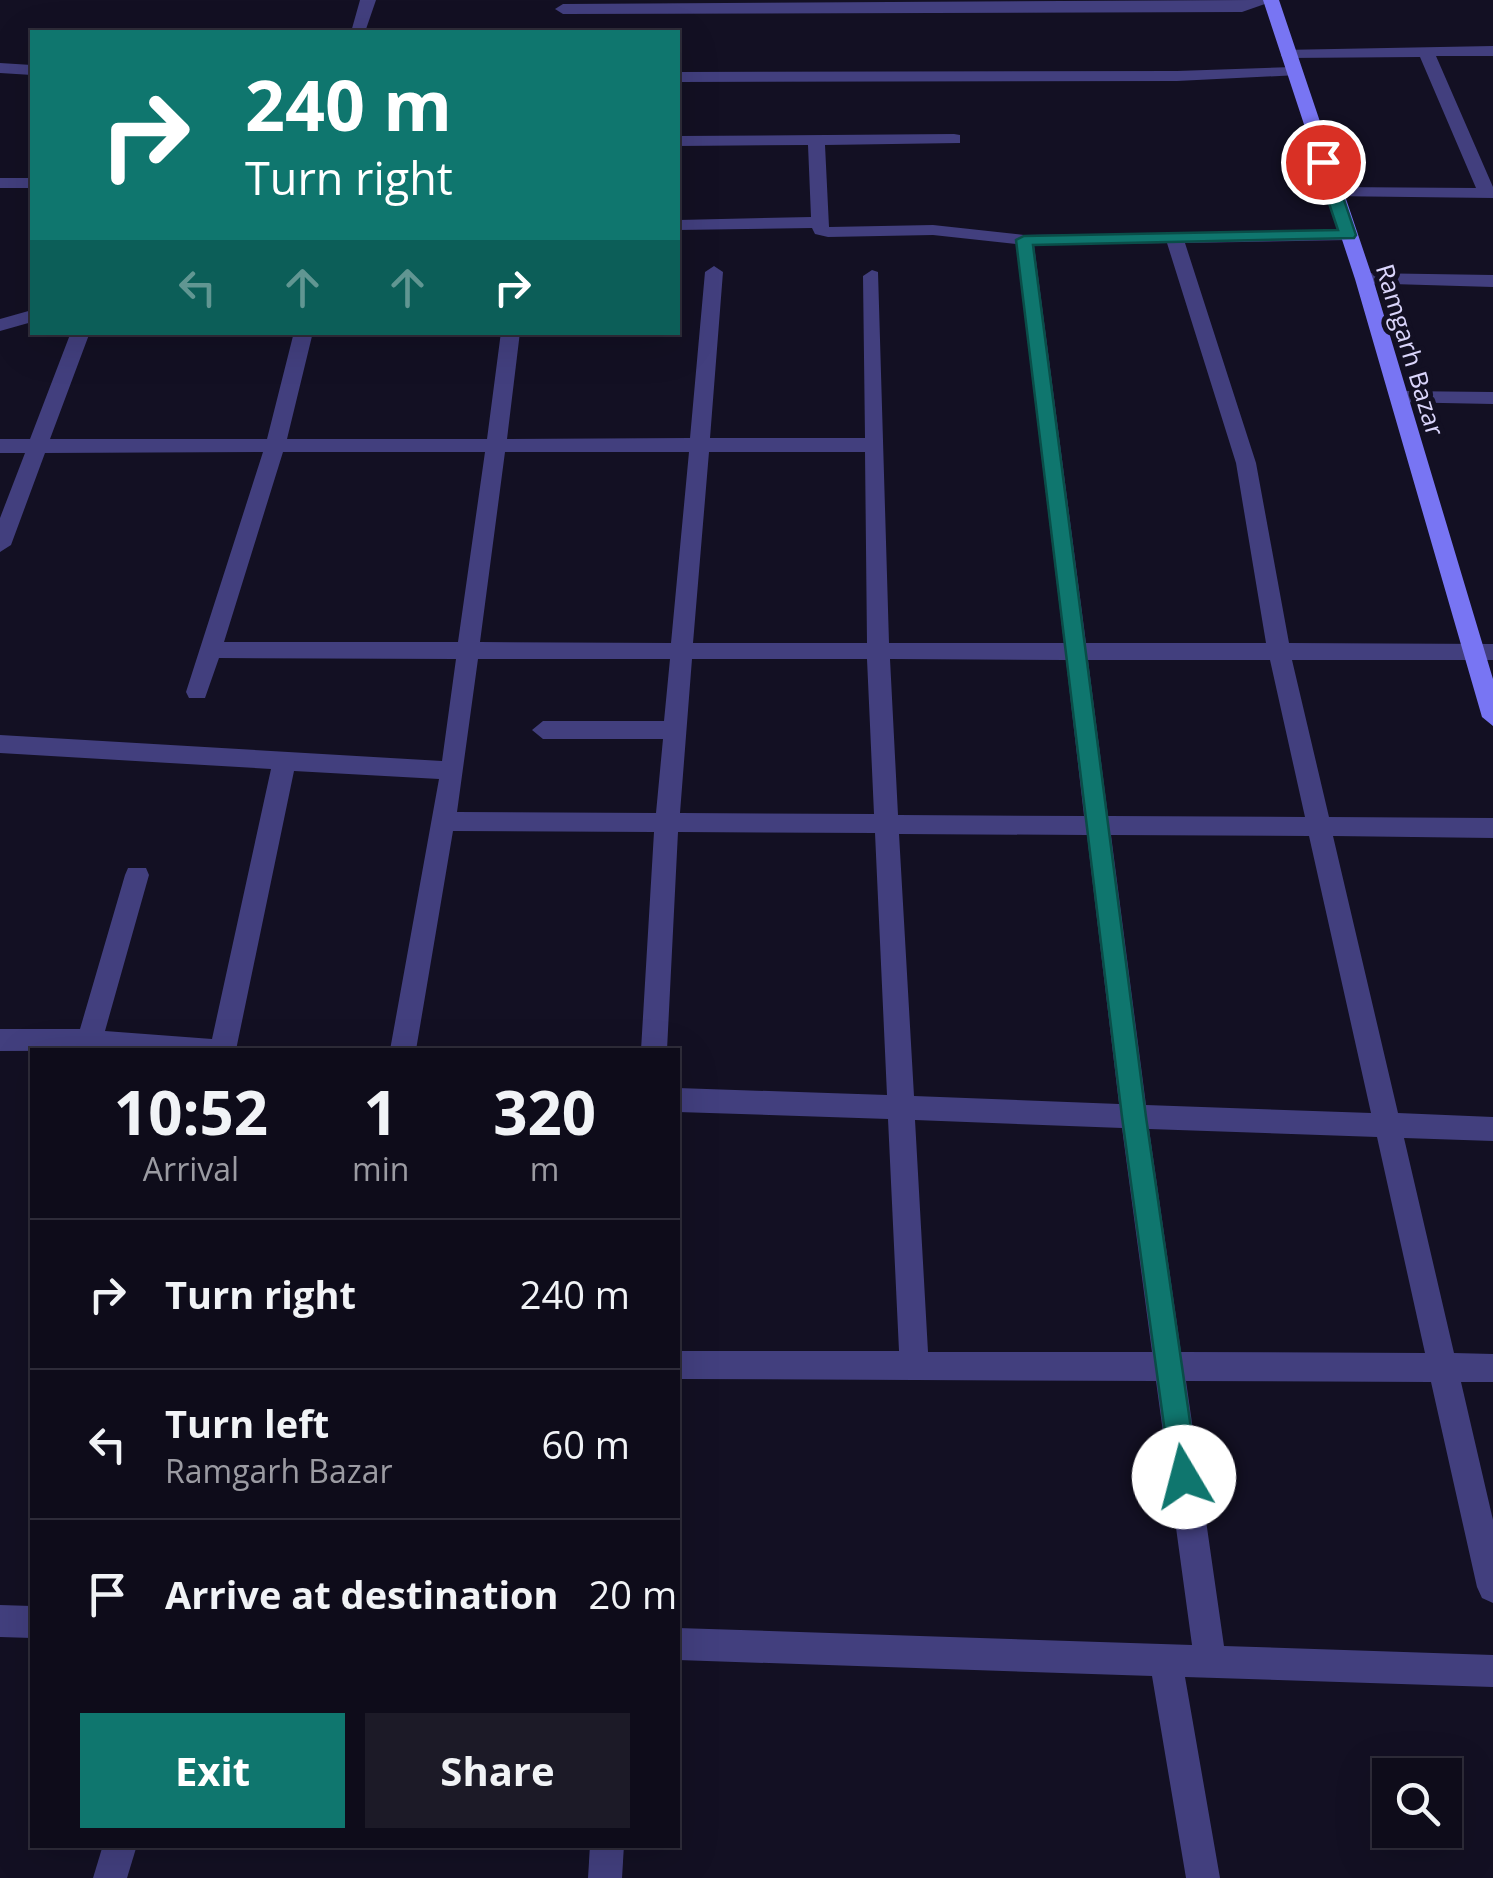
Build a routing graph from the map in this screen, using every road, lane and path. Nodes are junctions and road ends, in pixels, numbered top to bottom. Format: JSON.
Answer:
{"nodes":[{"id":1,"x":368,"y":0,"type":"edge"},
{"id":2,"x":1270,"y":0,"type":"edge"},
{"id":3,"x":563,"y":10,"type":"edge"},
{"id":4,"x":358,"y":30,"type":"edge"},
{"id":5,"x":1493,"y":51,"type":"edge"},
{"id":6,"x":1426,"y":52,"type":"junction"},
{"id":7,"x":1290,"y":63,"type":"junction"},
{"id":8,"x":0,"y":68,"type":"edge"},
{"id":9,"x":30,"y":70,"type":"edge"},
{"id":10,"x":680,"y":76,"type":"edge"},
{"id":11,"x":954,"y":139,"type":"dead end"},
{"id":12,"x":816,"y":140,"type":"junction"},
{"id":13,"x":680,"y":141,"type":"edge"},
{"id":14,"x":0,"y":182,"type":"edge"},
{"id":15,"x":30,"y":183,"type":"edge"},
{"id":16,"x":1333,"y":192,"type":"junction"},
{"id":17,"x":1490,"y":193,"type":"edge"},
{"id":18,"x":820,"y":222,"type":"junction"},
{"id":19,"x":680,"y":225,"type":"edge"},
{"id":20,"x":1348,"y":235,"type":"junction"},
{"id":21,"x":1174,"y":238,"type":"junction"},
{"id":22,"x":1024,"y":240,"type":"junction"},
{"id":23,"x":714,"y":272,"type":"dead end"},
{"id":24,"x":872,"y":276,"type":"dead end"},
{"id":25,"x":1364,"y":279,"type":"junction"},
{"id":26,"x":1493,"y":281,"type":"edge"},
{"id":27,"x":30,"y":317,"type":"edge"},
{"id":28,"x":0,"y":325,"type":"edge"},
{"id":29,"x":79,"y":335,"type":"edge"},
{"id":30,"x":303,"y":335,"type":"edge"},
{"id":31,"x":510,"y":335,"type":"edge"},
{"id":32,"x":1398,"y":397,"type":"junction"},
{"id":33,"x":1493,"y":398,"type":"edge"},
{"id":34,"x":874,"y":444,"type":"junction"},
{"id":35,"x":699,"y":445,"type":"junction"},
{"id":36,"x":0,"y":446,"type":"edge"},
{"id":37,"x":38,"y":446,"type":"junction"},
{"id":38,"x":275,"y":446,"type":"junction"},
{"id":39,"x":495,"y":446,"type":"junction"},
{"id":40,"x":0,"y":545,"type":"edge"},
{"id":41,"x":468,"y":648,"type":"junction"},
{"id":42,"x":682,"y":649,"type":"junction"},
{"id":43,"x":212,"y":650,"type":"junction"},
{"id":44,"x":878,"y":650,"type":"junction"},
{"id":45,"x":1075,"y":651,"type":"junction"},
{"id":46,"x":1279,"y":652,"type":"junction"},
{"id":47,"x":1483,"y":652,"type":"edge"},
{"id":48,"x":197,"y":692,"type":"dead end"},
{"id":49,"x":1493,"y":717,"type":"edge"},
{"id":50,"x":543,"y":730,"type":"dead end"},
{"id":51,"x":674,"y":730,"type":"junction"},
{"id":52,"x":0,"y":744,"type":"edge"},
{"id":53,"x":284,"y":762,"type":"junction"},
{"id":54,"x":452,"y":772,"type":"junction"},
{"id":55,"x":443,"y":820,"type":"junction"},
{"id":56,"x":667,"y":822,"type":"junction"},
{"id":57,"x":887,"y":824,"type":"junction"},
{"id":58,"x":1097,"y":825,"type":"junction"},
{"id":59,"x":1318,"y":827,"type":"junction"},
{"id":60,"x":1493,"y":828,"type":"edge"},
{"id":61,"x":136,"y":875,"type":"dead end"},
{"id":62,"x":0,"y":1040,"type":"edge"},
{"id":63,"x":89,"y":1041,"type":"junction"},
{"id":64,"x":185,"y":1048,"type":"edge"},
{"id":65,"x":223,"y":1048,"type":"edge"},
{"id":66,"x":403,"y":1048,"type":"edge"},
{"id":67,"x":654,"y":1048,"type":"edge"},
{"id":68,"x":680,"y":1100,"type":"edge"},
{"id":69,"x":901,"y":1108,"type":"junction"},
{"id":70,"x":1134,"y":1117,"type":"junction"},
{"id":71,"x":1387,"y":1125,"type":"junction"},
{"id":72,"x":1493,"y":1129,"type":"edge"},
{"id":73,"x":680,"y":1365,"type":"edge"},
{"id":74,"x":914,"y":1366,"type":"junction"},
{"id":75,"x":1169,"y":1367,"type":"junction"},
{"id":76,"x":1442,"y":1368,"type":"junction"},
{"id":77,"x":1493,"y":1368,"type":"edge"},
{"id":78,"x":1493,"y":1587,"type":"edge"},
{"id":79,"x":0,"y":1621,"type":"edge"},
{"id":80,"x":30,"y":1622,"type":"edge"},
{"id":81,"x":680,"y":1644,"type":"edge"},
{"id":82,"x":1166,"y":1660,"type":"junction"},
{"id":83,"x":1210,"y":1662,"type":"junction"},
{"id":84,"x":1493,"y":1672,"type":"edge"},
{"id":85,"x":119,"y":1848,"type":"edge"},
{"id":86,"x":607,"y":1848,"type":"edge"},
{"id":87,"x":110,"y":1878,"type":"edge"},
{"id":88,"x":605,"y":1878,"type":"edge"},
{"id":89,"x":1203,"y":1878,"type":"edge"}],
"edges":[{"from":1,"to":4,"type":"street"},
{"from":2,"to":3,"type":"street"},
{"from":2,"to":7,"type":"street","name":"Ramgarh Bazar"},
{"from":5,"to":6,"type":"street"},
{"from":6,"to":7,"type":"street"},
{"from":6,"to":17,"type":"street"},
{"from":7,"to":10,"type":"street"},
{"from":7,"to":16,"type":"street","name":"Ramgarh Bazar"},
{"from":8,"to":9,"type":"street"},
{"from":11,"to":12,"type":"street"},
{"from":12,"to":13,"type":"street"},
{"from":12,"to":18,"type":"street"},
{"from":14,"to":15,"type":"street"},
{"from":16,"to":17,"type":"street"},
{"from":16,"to":20,"type":"street","name":"Ramgarh Bazar"},
{"from":18,"to":19,"type":"street"},
{"from":18,"to":22,"type":"street"},
{"from":20,"to":21,"type":"street"},
{"from":20,"to":25,"type":"street","name":"Ramgarh Bazar"},
{"from":21,"to":22,"type":"street"},
{"from":21,"to":46,"type":"street"},
{"from":22,"to":45,"type":"street"},
{"from":23,"to":35,"type":"street"},
{"from":24,"to":34,"type":"street"},
{"from":25,"to":26,"type":"street"},
{"from":25,"to":32,"type":"street","name":"Ramgarh Bazar"},
{"from":27,"to":28,"type":"street"},
{"from":29,"to":37,"type":"street"},
{"from":30,"to":38,"type":"street"},
{"from":31,"to":39,"type":"street"},
{"from":32,"to":33,"type":"street"},
{"from":32,"to":47,"type":"street","name":"Ramgarh Bazar"},
{"from":34,"to":35,"type":"street"},
{"from":34,"to":44,"type":"street"},
{"from":35,"to":39,"type":"street"},
{"from":35,"to":42,"type":"street"},
{"from":36,"to":37,"type":"street"},
{"from":37,"to":38,"type":"street"},
{"from":37,"to":40,"type":"street"},
{"from":38,"to":39,"type":"street"},
{"from":38,"to":43,"type":"street"},
{"from":39,"to":41,"type":"street"},
{"from":41,"to":42,"type":"street"},
{"from":41,"to":43,"type":"street"},
{"from":41,"to":54,"type":"street"},
{"from":42,"to":44,"type":"street"},
{"from":42,"to":51,"type":"street"},
{"from":43,"to":48,"type":"street"},
{"from":44,"to":45,"type":"street"},
{"from":44,"to":57,"type":"street"},
{"from":45,"to":46,"type":"street"},
{"from":45,"to":58,"type":"street"},
{"from":46,"to":47,"type":"street"},
{"from":46,"to":59,"type":"street"},
{"from":47,"to":49,"type":"street","name":"Ramgarh Bazar"},
{"from":50,"to":51,"type":"street"},
{"from":51,"to":56,"type":"street"},
{"from":52,"to":53,"type":"street"},
{"from":53,"to":54,"type":"street"},
{"from":53,"to":65,"type":"street"},
{"from":54,"to":55,"type":"street"},
{"from":55,"to":56,"type":"street"},
{"from":55,"to":66,"type":"street"},
{"from":56,"to":57,"type":"street"},
{"from":56,"to":67,"type":"street"},
{"from":57,"to":58,"type":"street"},
{"from":57,"to":69,"type":"street"},
{"from":58,"to":59,"type":"street"},
{"from":58,"to":70,"type":"street"},
{"from":59,"to":60,"type":"street"},
{"from":59,"to":71,"type":"street"},
{"from":61,"to":63,"type":"street"},
{"from":62,"to":63,"type":"street"},
{"from":63,"to":64,"type":"street"},
{"from":68,"to":69,"type":"street"},
{"from":69,"to":70,"type":"street"},
{"from":69,"to":74,"type":"street"},
{"from":70,"to":71,"type":"street"},
{"from":70,"to":75,"type":"street"},
{"from":71,"to":72,"type":"street"},
{"from":71,"to":76,"type":"street"},
{"from":73,"to":74,"type":"street"},
{"from":74,"to":75,"type":"street"},
{"from":75,"to":76,"type":"street"},
{"from":75,"to":83,"type":"street"},
{"from":76,"to":77,"type":"street"},
{"from":76,"to":78,"type":"street"},
{"from":79,"to":80,"type":"street"},
{"from":81,"to":82,"type":"street"},
{"from":82,"to":83,"type":"street"},
{"from":82,"to":89,"type":"street"},
{"from":83,"to":84,"type":"street"},
{"from":85,"to":87,"type":"street"},
{"from":86,"to":88,"type":"street"}]}
